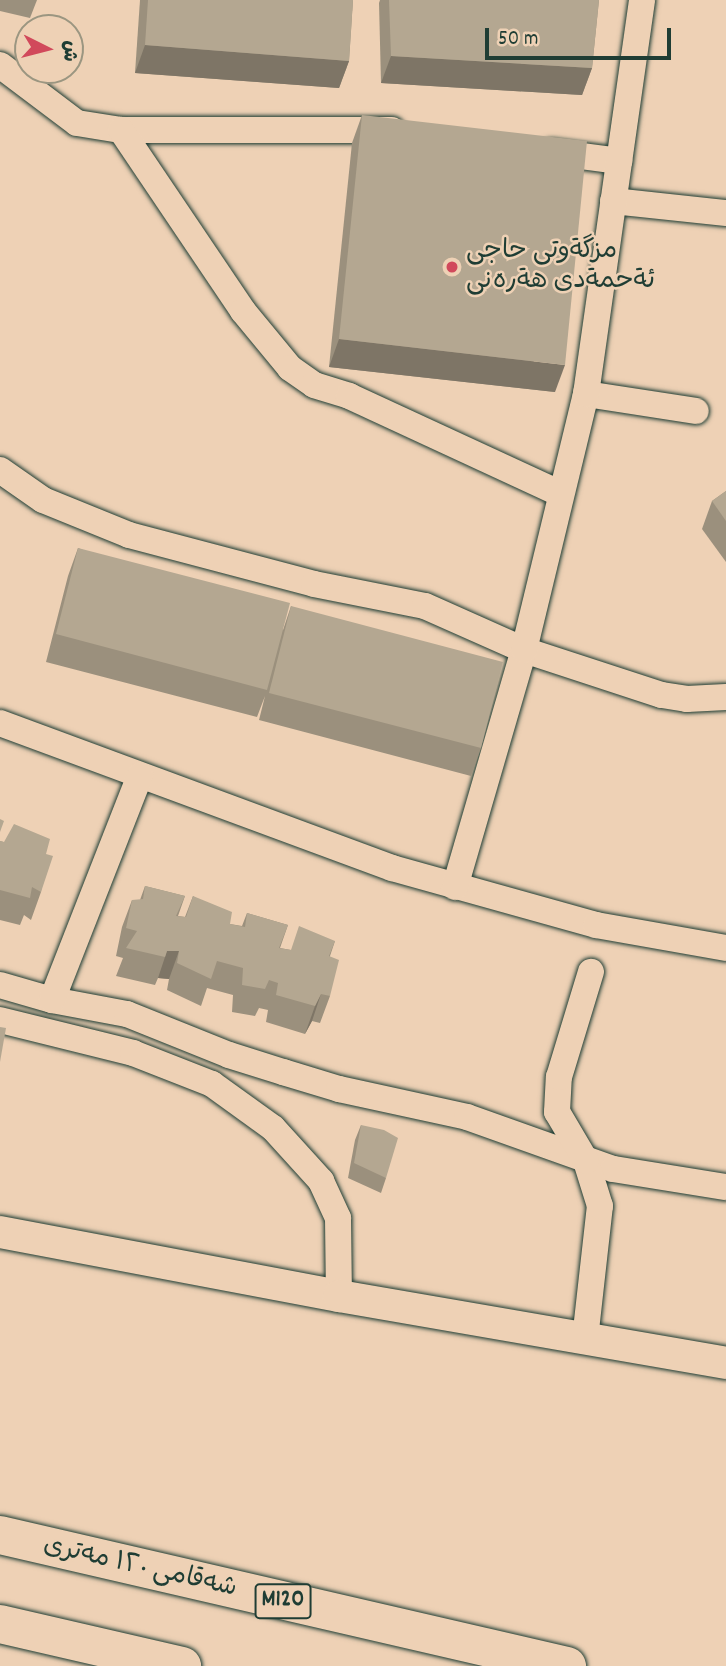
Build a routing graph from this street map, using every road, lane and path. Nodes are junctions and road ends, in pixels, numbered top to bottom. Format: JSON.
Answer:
{"nodes":[{"id":1,"x":642,"y":0,"type":"edge"},
{"id":2,"x":0,"y":65,"type":"edge"},
{"id":3,"x":121,"y":130,"type":"junction"},
{"id":4,"x":415,"y":133,"type":"edge"},
{"id":5,"x":524,"y":148,"type":"edge"},
{"id":6,"x":619,"y":161,"type":"junction"},
{"id":7,"x":613,"y":201,"type":"junction"},
{"id":8,"x":726,"y":213,"type":"edge"},
{"id":9,"x":586,"y":394,"type":"junction"},
{"id":10,"x":696,"y":411,"type":"dead end"},
{"id":11,"x":0,"y":470,"type":"edge"},
{"id":12,"x":559,"y":493,"type":"junction"},
{"id":13,"x":524,"y":650,"type":"junction"},
{"id":14,"x":726,"y":697,"type":"edge"},
{"id":15,"x":0,"y":723,"type":"edge"},
{"id":16,"x":139,"y":776,"type":"junction"},
{"id":17,"x":455,"y":887,"type":"junction"},
{"id":18,"x":726,"y":948,"type":"edge"},
{"id":19,"x":591,"y":972,"type":"dead end"},
{"id":20,"x":0,"y":985,"type":"edge"},
{"id":21,"x":52,"y":1000,"type":"junction"},
{"id":22,"x":0,"y":1020,"type":"edge"},
{"id":23,"x":586,"y":1161,"type":"junction"},
{"id":24,"x":726,"y":1187,"type":"edge"},
{"id":25,"x":0,"y":1232,"type":"edge"},
{"id":26,"x":339,"y":1296,"type":"junction"},
{"id":27,"x":585,"y":1339,"type":"junction"},
{"id":28,"x":726,"y":1363,"type":"edge"},
{"id":29,"x":0,"y":1535,"type":"edge"},
{"id":30,"x":0,"y":1624,"type":"edge"},
{"id":31,"x":182,"y":1666,"type":"edge"},
{"id":32,"x":567,"y":1666,"type":"edge"}],
"edges":[{"from":1,"to":6,"type":"street"},
{"from":2,"to":3,"type":"street"},
{"from":3,"to":4,"type":"street"},
{"from":3,"to":12,"type":"street"},
{"from":5,"to":6,"type":"street"},
{"from":6,"to":7,"type":"street"},
{"from":7,"to":8,"type":"street"},
{"from":7,"to":9,"type":"street"},
{"from":9,"to":10,"type":"street"},
{"from":9,"to":12,"type":"street"},
{"from":11,"to":13,"type":"street"},
{"from":12,"to":13,"type":"street"},
{"from":13,"to":14,"type":"street"},
{"from":13,"to":17,"type":"street"},
{"from":15,"to":16,"type":"street"},
{"from":16,"to":17,"type":"street"},
{"from":16,"to":21,"type":"street"},
{"from":17,"to":18,"type":"street"},
{"from":19,"to":23,"type":"street"},
{"from":20,"to":21,"type":"street"},
{"from":21,"to":23,"type":"street"},
{"from":22,"to":26,"type":"street"},
{"from":23,"to":24,"type":"street"},
{"from":23,"to":27,"type":"street"},
{"from":25,"to":26,"type":"street"},
{"from":26,"to":27,"type":"street"},
{"from":27,"to":28,"type":"street"},
{"from":29,"to":32,"type":"highway","name":"شەقامی ١٢٠ مەتری","number":"M120"},
{"from":30,"to":31,"type":"highway"}]}
